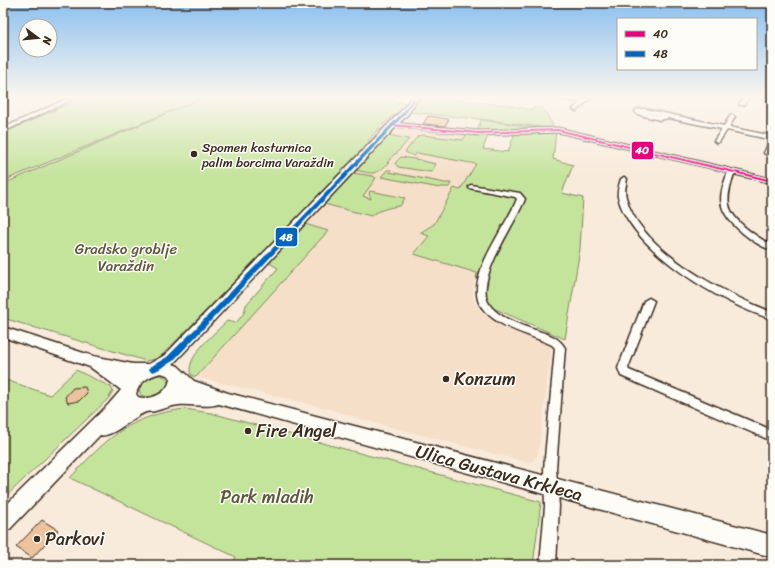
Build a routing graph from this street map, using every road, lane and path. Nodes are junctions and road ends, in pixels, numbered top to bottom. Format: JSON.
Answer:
{"nodes":[{"id":1,"x":17,"y":124,"type":"edge"},
{"id":2,"x":704,"y":124,"type":"edge"},
{"id":3,"x":728,"y":124,"type":"edge"},
{"id":4,"x":392,"y":125,"type":"joint"},
{"id":5,"x":725,"y":128,"type":"junction"},
{"id":6,"x":3,"y":130,"type":"edge"},
{"id":7,"x":772,"y":138,"type":"edge"},
{"id":8,"x":717,"y":141,"type":"dead end"},
{"id":9,"x":772,"y":142,"type":"edge"},
{"id":10,"x":767,"y":153,"type":"dead end"},
{"id":11,"x":731,"y":172,"type":"junction"},
{"id":12,"x":624,"y":179,"type":"dead end"},
{"id":13,"x":772,"y":181,"type":"edge"},
{"id":14,"x":471,"y":187,"type":"dead end"},
{"id":15,"x":772,"y":248,"type":"edge"},
{"id":16,"x":649,"y":301,"type":"dead end"},
{"id":17,"x":772,"y":316,"type":"edge"},
{"id":18,"x":3,"y":332,"type":"edge"},
{"id":19,"x":196,"y":332,"type":"junction"},
{"id":20,"x":93,"y":362,"type":"junction"},
{"id":21,"x":151,"y":369,"type":"junction"},
{"id":22,"x":178,"y":376,"type":"junction"},
{"id":23,"x":128,"y":391,"type":"junction"},
{"id":24,"x":164,"y":400,"type":"junction"},
{"id":25,"x":227,"y":400,"type":"junction"},
{"id":26,"x":143,"y":406,"type":"junction"},
{"id":27,"x":772,"y":436,"type":"edge"},
{"id":28,"x":66,"y":459,"type":"junction"},
{"id":29,"x":551,"y":486,"type":"junction"},
{"id":30,"x":3,"y":522,"type":"edge"},
{"id":31,"x":772,"y":546,"type":"edge"},
{"id":32,"x":548,"y":565,"type":"edge"}],
"edges":[{"from":1,"to":6,"type":"street"},
{"from":2,"to":5,"type":"street"},
{"from":3,"to":5,"type":"street"},
{"from":4,"to":11,"type":"street"},
{"from":4,"to":19,"type":"main road"},
{"from":5,"to":7,"type":"street"},
{"from":5,"to":8,"type":"street"},
{"from":9,"to":10,"type":"street"},
{"from":11,"to":13,"type":"street"},
{"from":11,"to":15,"type":"street"},
{"from":12,"to":17,"type":"street"},
{"from":14,"to":29,"type":"street"},
{"from":16,"to":27,"type":"street"},
{"from":18,"to":20,"type":"main road"},
{"from":19,"to":21,"type":"main road"},
{"from":19,"to":22,"type":"main road"},
{"from":20,"to":21,"type":"main road"},
{"from":20,"to":23,"type":"main road"},
{"from":21,"to":22,"type":"main road"},
{"from":21,"to":23,"type":"main road"},
{"from":22,"to":24,"type":"main road"},
{"from":22,"to":25,"type":"main road","name":"Ulica Gustava Krkleca"},
{"from":23,"to":26,"type":"main road"},
{"from":23,"to":28,"type":"main road"},
{"from":24,"to":25,"type":"main road","name":"Ulica Gustava Krkleca"},
{"from":24,"to":26,"type":"main road"},
{"from":25,"to":29,"type":"main road","name":"Ulica Gustava Krkleca"},
{"from":26,"to":28,"type":"main road"},
{"from":28,"to":30,"type":"main road"},
{"from":29,"to":31,"type":"main road","name":"Ulica Gustava Krkleca"},
{"from":29,"to":32,"type":"street"}]}
